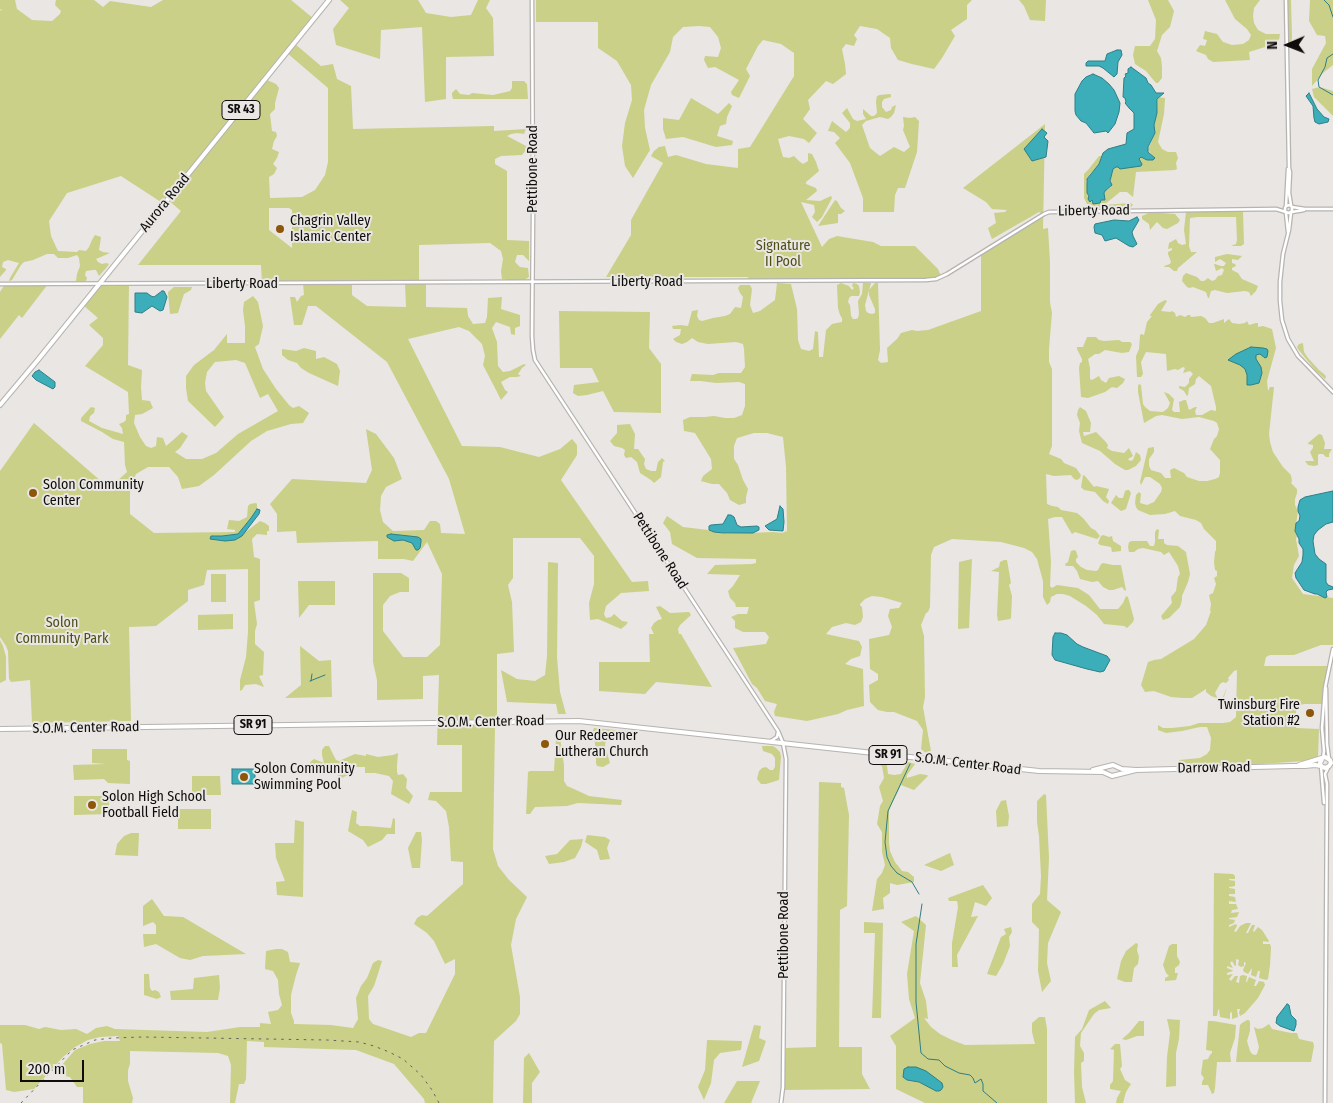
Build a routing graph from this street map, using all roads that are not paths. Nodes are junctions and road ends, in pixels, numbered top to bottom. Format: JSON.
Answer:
{"nodes":[{"id":1,"x":329,"y":0,"type":"edge"},
{"id":2,"x":532,"y":0,"type":"edge"},
{"id":3,"x":1286,"y":0,"type":"edge"},
{"id":4,"x":1289,"y":168,"type":"junction"},
{"id":5,"x":1286,"y":206,"type":"junction"},
{"id":6,"x":1292,"y":207,"type":"junction"},
{"id":7,"x":1276,"y":209,"type":"junction"},
{"id":8,"x":1305,"y":209,"type":"junction"},
{"id":9,"x":1333,"y":209,"type":"edge"},
{"id":10,"x":1286,"y":212,"type":"junction"},
{"id":11,"x":1291,"y":213,"type":"junction"},
{"id":12,"x":1288,"y":232,"type":"junction"},
{"id":13,"x":532,"y":283,"type":"junction"},
{"id":14,"x":0,"y":284,"type":"edge"},
{"id":15,"x":100,"y":284,"type":"junction"},
{"id":16,"x":1333,"y":392,"type":"edge"},
{"id":17,"x":0,"y":406,"type":"edge"},
{"id":18,"x":1333,"y":649,"type":"edge"},
{"id":19,"x":1327,"y":677,"type":"junction"},
{"id":20,"x":0,"y":729,"type":"edge"},
{"id":21,"x":778,"y":730,"type":"junction"},
{"id":22,"x":770,"y":741,"type":"junction"},
{"id":23,"x":783,"y":743,"type":"junction"},
{"id":24,"x":1322,"y":758,"type":"junction"},
{"id":25,"x":1331,"y":760,"type":"edge"},
{"id":26,"x":1109,"y":766,"type":"junction"},
{"id":27,"x":1292,"y":766,"type":"junction"},
{"id":28,"x":1321,"y":766,"type":"junction"},
{"id":29,"x":1330,"y":766,"type":"edge"},
{"id":30,"x":1117,"y":768,"type":"junction"},
{"id":31,"x":1136,"y":770,"type":"junction"},
{"id":32,"x":1089,"y":771,"type":"junction"},
{"id":33,"x":1039,"y":772,"type":"joint"},
{"id":34,"x":1108,"y":773,"type":"junction"},
{"id":35,"x":1116,"y":774,"type":"junction"},
{"id":36,"x":1326,"y":814,"type":"junction"},
{"id":37,"x":781,"y":1103,"type":"edge"},
{"id":38,"x":1325,"y":1103,"type":"edge"}],
"edges":[{"from":1,"to":15,"type":"main road","name":"Aurora Road","number":"SR 43"},
{"from":2,"to":13,"type":"street","name":"Pettibone Road"},
{"from":3,"to":4,"type":"street"},
{"from":4,"to":5,"type":"street"},
{"from":4,"to":6,"type":"street"},
{"from":5,"to":6,"type":"street","name":"Liberty Road"},
{"from":5,"to":7,"type":"street","name":"Liberty Road"},
{"from":5,"to":10,"type":"street"},
{"from":6,"to":8,"type":"street"},
{"from":6,"to":11,"type":"street"},
{"from":7,"to":10,"type":"street","name":"Liberty Road"},
{"from":7,"to":13,"type":"street","name":"Liberty Road"},
{"from":8,"to":9,"type":"street"},
{"from":8,"to":11,"type":"street"},
{"from":10,"to":11,"type":"street","name":"Liberty Road"},
{"from":10,"to":12,"type":"street"},
{"from":11,"to":12,"type":"street"},
{"from":12,"to":16,"type":"street"},
{"from":13,"to":15,"type":"street","name":"Liberty Road"},
{"from":13,"to":21,"type":"street","name":"Pettibone Road"},
{"from":14,"to":15,"type":"street","name":"Liberty Road"},
{"from":15,"to":17,"type":"main road","name":"Aurora Road","number":"SR 43"},
{"from":18,"to":19,"type":"street"},
{"from":19,"to":24,"type":"street"},
{"from":19,"to":25,"type":"street"},
{"from":20,"to":22,"type":"main road","name":"S.O.M. Center Road","number":"SR 91"},
{"from":21,"to":22,"type":"street"},
{"from":21,"to":23,"type":"street","name":"Pettibone Road"},
{"from":22,"to":23,"type":"main road","name":"S.O.M. Center Road","number":"SR 91"},
{"from":23,"to":33,"type":"main road","name":"S.O.M. Center Road","number":"SR 91"},
{"from":23,"to":37,"type":"street","name":"Pettibone Road"},
{"from":24,"to":25,"type":"main road"},
{"from":24,"to":27,"type":"main road","name":"Darrow Road","number":"SR 91"},
{"from":24,"to":28,"type":"main road"},
{"from":25,"to":29,"type":"main road"},
{"from":26,"to":30,"type":"main road","name":"Darrow Road","number":"SR 91"},
{"from":26,"to":32,"type":"main road","name":"Darrow Road","number":"SR 91"},
{"from":26,"to":34,"type":"main road"},
{"from":27,"to":28,"type":"main road","name":"Darrow Road","number":"SR 91"},
{"from":27,"to":31,"type":"main road","name":"Darrow Road","number":"SR 91"},
{"from":28,"to":29,"type":"main road"},
{"from":28,"to":36,"type":"street"},
{"from":29,"to":36,"type":"street"},
{"from":30,"to":31,"type":"main road","name":"Darrow Road","number":"SR 91"},
{"from":30,"to":35,"type":"main road"},
{"from":31,"to":35,"type":"main road","name":"Darrow Road","number":"SR 91"},
{"from":32,"to":33,"type":"main road","name":"Darrow Road","number":"SR 91"},
{"from":32,"to":34,"type":"main road","name":"Darrow Road","number":"SR 91"},
{"from":34,"to":35,"type":"main road","name":"Darrow Road","number":"SR 91"},
{"from":36,"to":38,"type":"street"}]}
